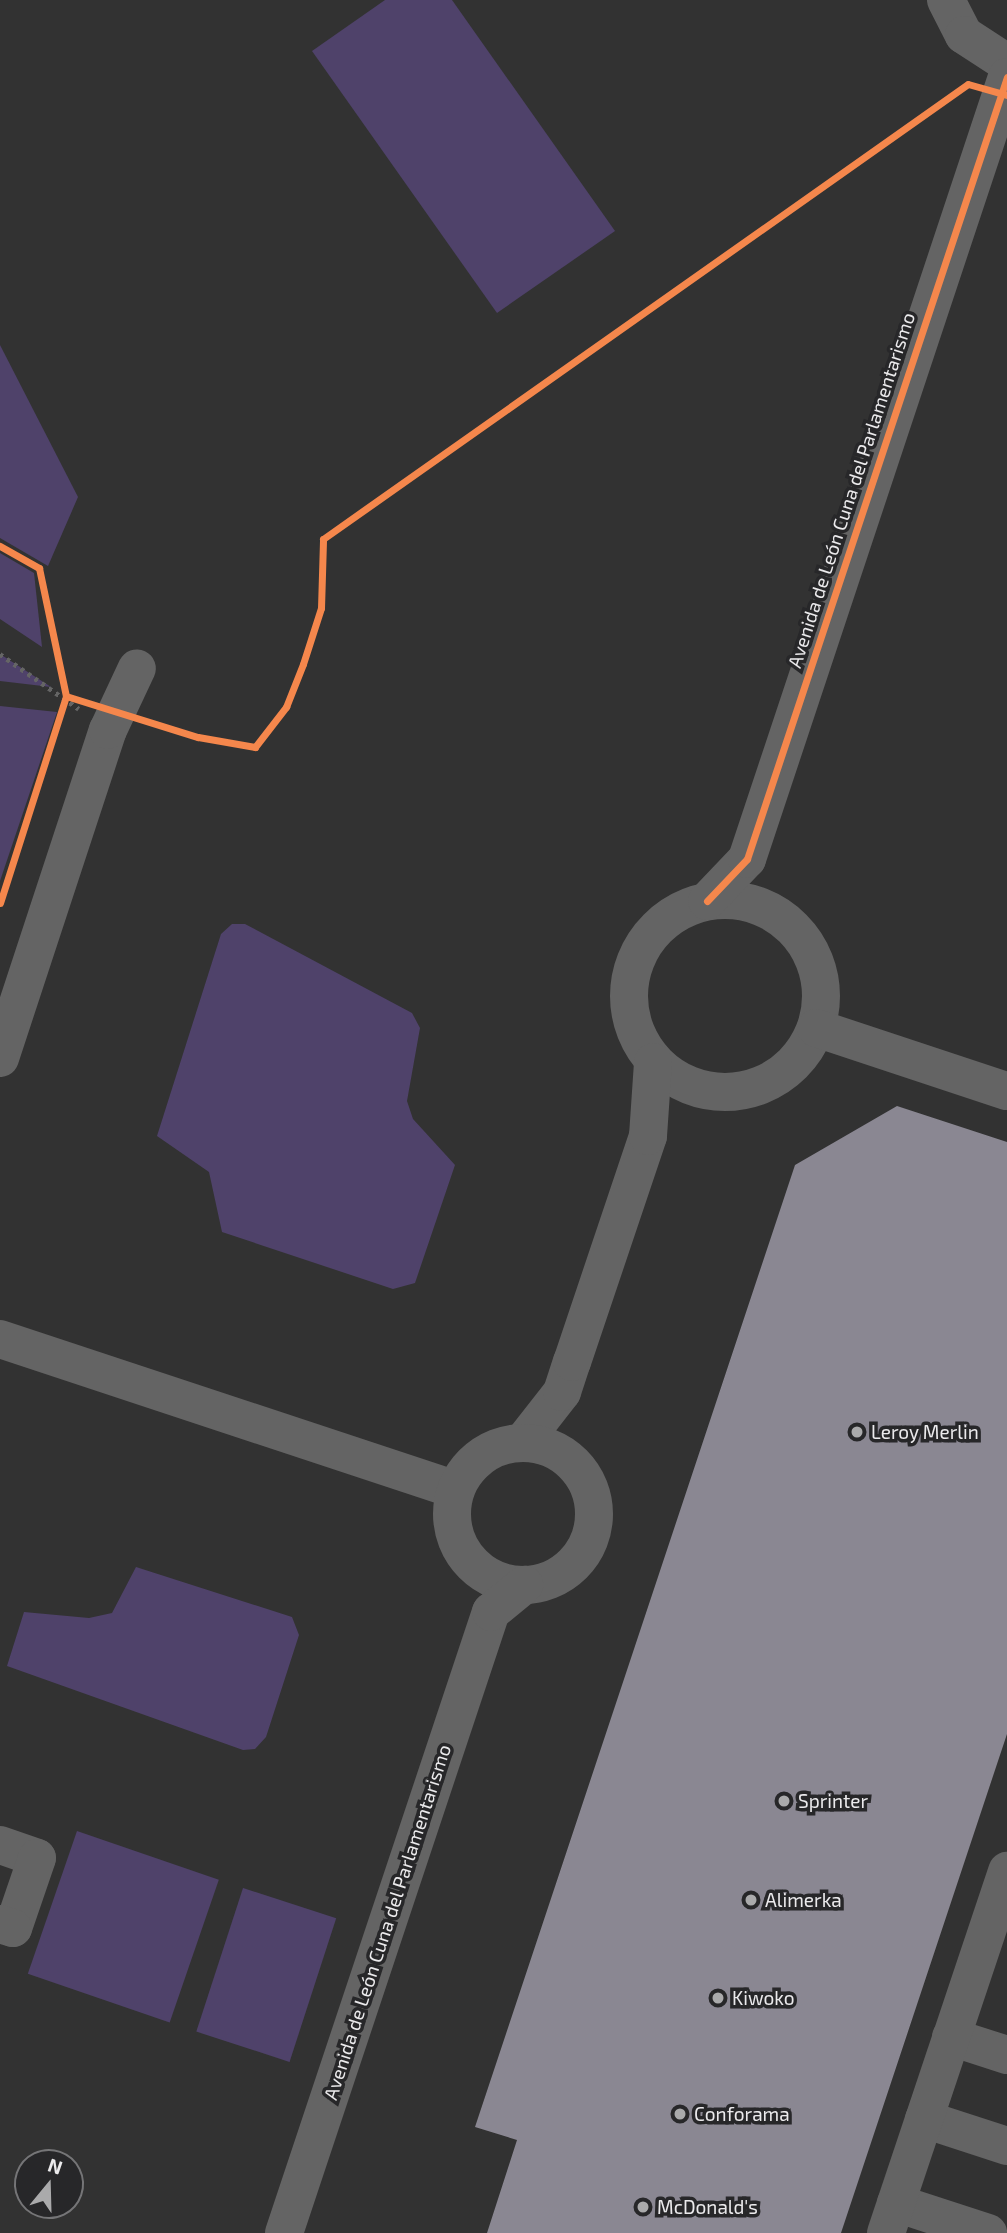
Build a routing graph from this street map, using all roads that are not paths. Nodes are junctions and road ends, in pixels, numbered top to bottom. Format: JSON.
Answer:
{"nodes":[{"id":1,"x":946,"y":0,"type":"edge"},
{"id":2,"x":1007,"y":63,"type":"edge"},
{"id":3,"x":1007,"y":77,"type":"edge"},
{"id":4,"x":137,"y":668,"type":"dead end"},
{"id":5,"x":747,"y":859,"type":"junction"},
{"id":6,"x":707,"y":901,"type":"junction"},
{"id":7,"x":765,"y":908,"type":"junction"},
{"id":8,"x":816,"y":1028,"type":"junction"},
{"id":9,"x":0,"y":1058,"type":"edge"},
{"id":10,"x":653,"y":1062,"type":"junction"},
{"id":11,"x":1007,"y":1091,"type":"edge"},
{"id":12,"x":707,"y":1092,"type":"junction"},
{"id":13,"x":648,"y":1136,"type":"junction"},
{"id":14,"x":0,"y":1339,"type":"edge"},
{"id":15,"x":562,"y":1392,"type":"junction"},
{"id":16,"x":523,"y":1442,"type":"junction"},
{"id":17,"x":565,"y":1455,"type":"junction"},
{"id":18,"x":456,"y":1490,"type":"junction"},
{"id":19,"x":481,"y":1572,"type":"junction"},
{"id":20,"x":524,"y":1586,"type":"junction"},
{"id":21,"x":491,"y":1612,"type":"junction"},
{"id":22,"x":0,"y":1845,"type":"edge"},
{"id":23,"x":1007,"y":1871,"type":"edge"},
{"id":24,"x":0,"y":1924,"type":"edge"},
{"id":25,"x":993,"y":1957,"type":"edge"},
{"id":26,"x":951,"y":2037,"type":"junction"},
{"id":27,"x":1007,"y":2055,"type":"edge"},
{"id":28,"x":924,"y":2119,"type":"junction"},
{"id":29,"x":1007,"y":2146,"type":"edge"},
{"id":30,"x":891,"y":2218,"type":"edge"},
{"id":31,"x":284,"y":2233,"type":"edge"},
{"id":32,"x":988,"y":2233,"type":"edge"}],
"edges":[{"from":1,"to":2,"type":"street"},
{"from":3,"to":5,"type":"street","name":"Avenida de León Cuna del Parlamentarismo"},
{"from":4,"to":9,"type":"street"},
{"from":5,"to":6,"type":"street","name":"Avenida de León Cuna del Parlamentarismo"},
{"from":5,"to":7,"type":"street"},
{"from":6,"to":7,"type":"street","name":"Avenida de León Cuna del Parlamentarismo"},
{"from":6,"to":10,"type":"street","name":"Avenida de León Cuna del Parlamentarismo"},
{"from":7,"to":8,"type":"street","name":"Avenida de León Cuna del Parlamentarismo"},
{"from":8,"to":11,"type":"street"},
{"from":8,"to":12,"type":"street","name":"Avenida de León Cuna del Parlamentarismo"},
{"from":10,"to":12,"type":"street","name":"Avenida de León Cuna del Parlamentarismo"},
{"from":10,"to":13,"type":"street"},
{"from":12,"to":13,"type":"street"},
{"from":13,"to":15,"type":"street"},
{"from":14,"to":18,"type":"street"},
{"from":15,"to":16,"type":"street"},
{"from":15,"to":17,"type":"street"},
{"from":16,"to":17,"type":"street"},
{"from":16,"to":18,"type":"street"},
{"from":17,"to":20,"type":"street"},
{"from":18,"to":19,"type":"street"},
{"from":19,"to":20,"type":"street"},
{"from":19,"to":21,"type":"street"},
{"from":20,"to":21,"type":"street"},
{"from":21,"to":31,"type":"street","name":"Avenida de León Cuna del Parlamentarismo"},
{"from":22,"to":24,"type":"street"},
{"from":23,"to":25,"type":"street"},
{"from":25,"to":26,"type":"street"},
{"from":26,"to":27,"type":"street"},
{"from":26,"to":28,"type":"street"},
{"from":28,"to":29,"type":"street"},
{"from":28,"to":30,"type":"street"},
{"from":30,"to":32,"type":"street"}]}
